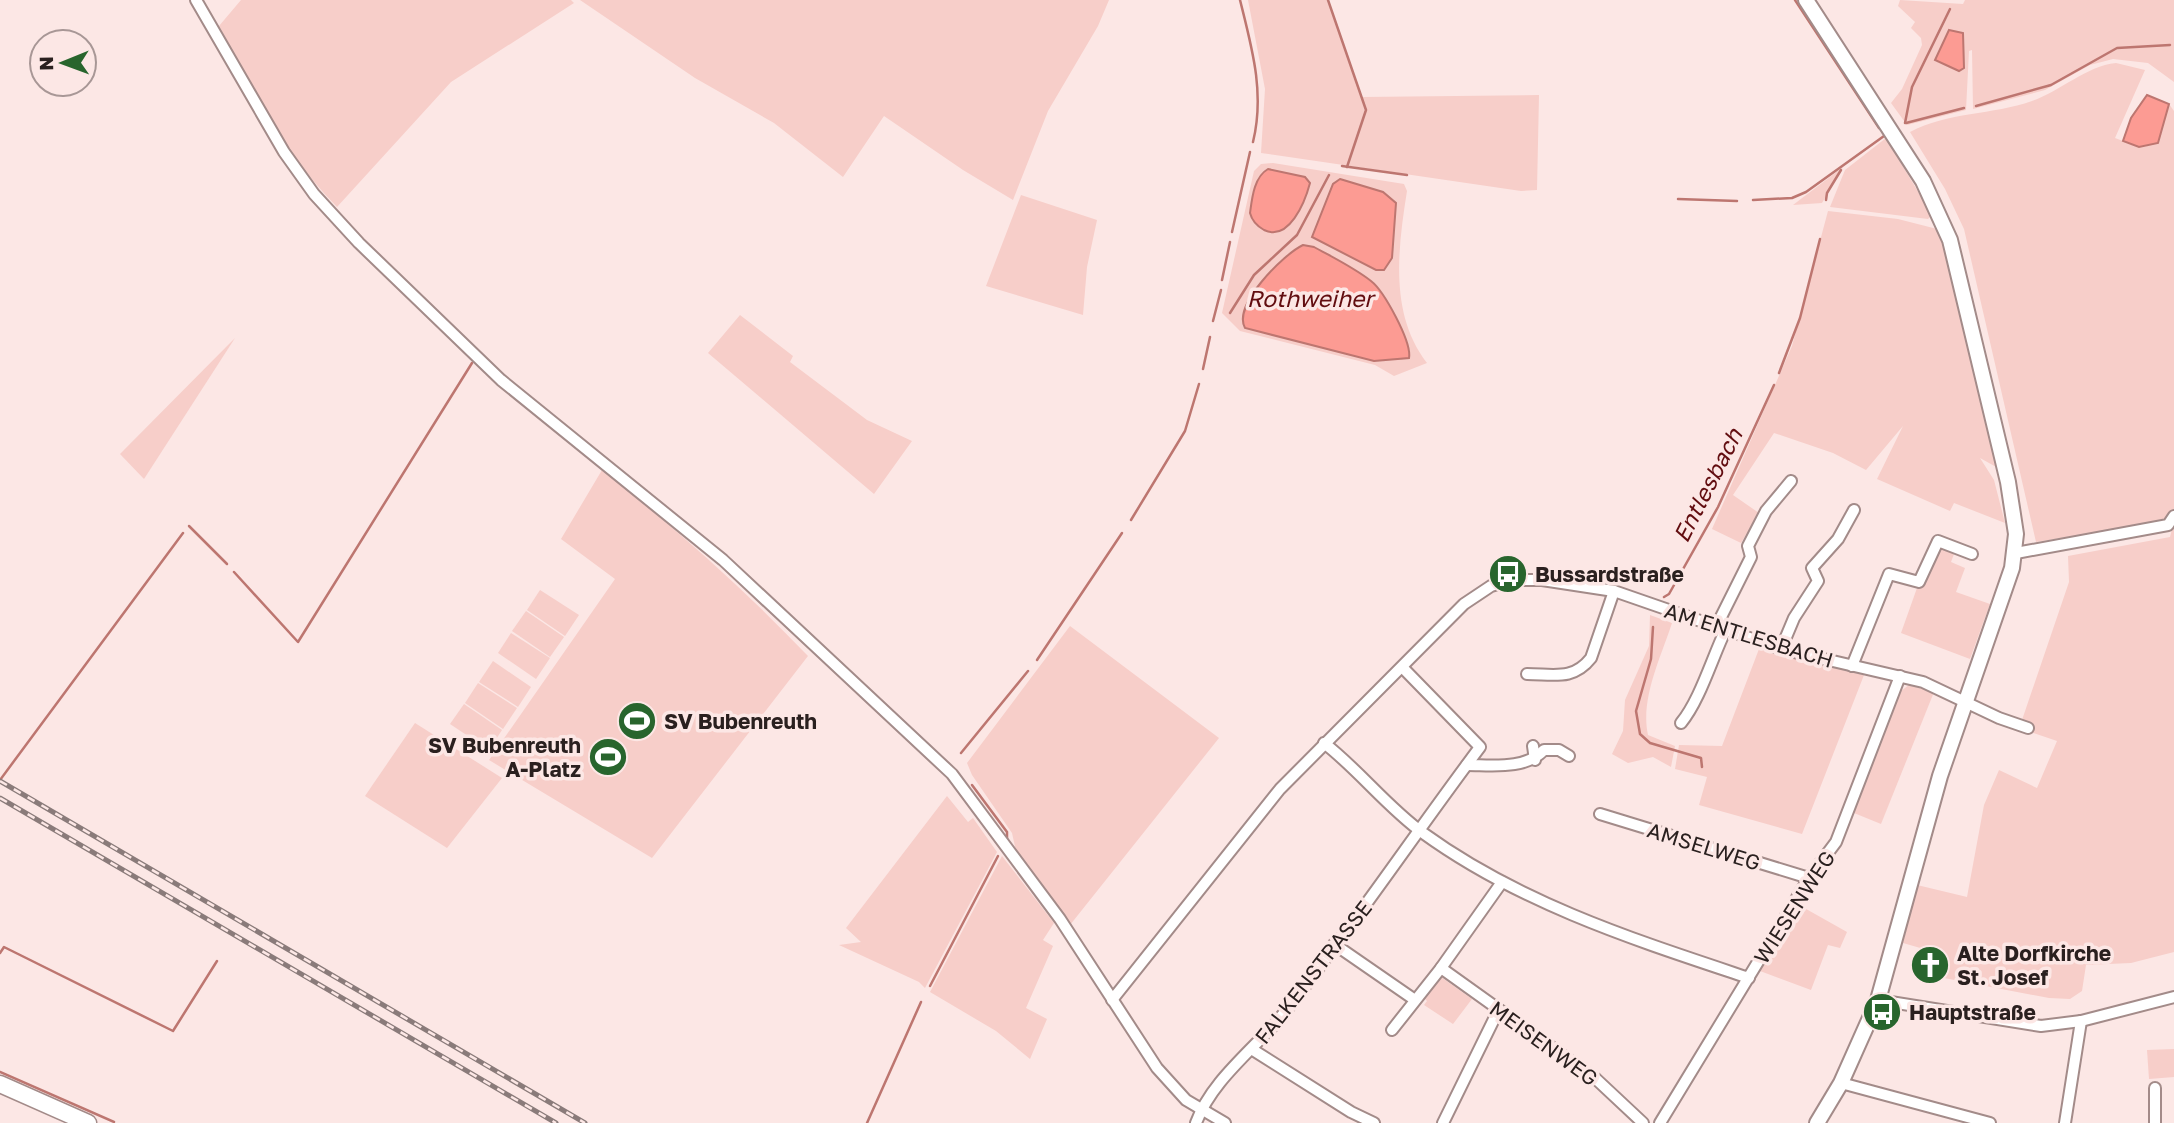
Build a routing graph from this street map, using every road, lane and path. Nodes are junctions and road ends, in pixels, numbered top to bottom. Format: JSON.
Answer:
{"nodes":[{"id":1,"x":196,"y":0,"type":"edge"},
{"id":2,"x":1806,"y":0,"type":"edge"},
{"id":3,"x":1791,"y":481,"type":"dead end"},
{"id":4,"x":1854,"y":510,"type":"dead end"},
{"id":5,"x":2174,"y":516,"type":"edge"},
{"id":6,"x":2016,"y":553,"type":"junction"},
{"id":7,"x":1972,"y":554,"type":"dead end"},
{"id":8,"x":1614,"y":591,"type":"junction"},
{"id":9,"x":1722,"y":627,"type":"junction"},
{"id":10,"x":1781,"y":649,"type":"junction"},
{"id":11,"x":1852,"y":666,"type":"junction"},
{"id":12,"x":1403,"y":667,"type":"junction"},
{"id":13,"x":1527,"y":674,"type":"dead end"},
{"id":14,"x":1900,"y":676,"type":"junction"},
{"id":15,"x":1964,"y":702,"type":"junction"},
{"id":16,"x":1681,"y":723,"type":"dead end"},
{"id":17,"x":2028,"y":728,"type":"dead end"},
{"id":18,"x":1324,"y":743,"type":"junction"},
{"id":19,"x":1533,"y":746,"type":"dead end"},
{"id":20,"x":1569,"y":757,"type":"dead end"},
{"id":21,"x":1535,"y":760,"type":"junction"},
{"id":22,"x":1467,"y":765,"type":"junction"},
{"id":23,"x":1600,"y":814,"type":"dead end"},
{"id":24,"x":1421,"y":831,"type":"junction"},
{"id":25,"x":1809,"y":878,"type":"junction"},
{"id":26,"x":1502,"y":882,"type":"junction"},
{"id":27,"x":1335,"y":944,"type":"junction"},
{"id":28,"x":1441,"y":968,"type":"junction"},
{"id":29,"x":1749,"y":978,"type":"junction"},
{"id":30,"x":2174,"y":997,"type":"edge"},
{"id":31,"x":1112,"y":1000,"type":"junction"},
{"id":32,"x":1415,"y":1000,"type":"junction"},
{"id":33,"x":1878,"y":1000,"type":"junction"},
{"id":34,"x":1498,"y":1011,"type":"junction"},
{"id":35,"x":2081,"y":1021,"type":"junction"},
{"id":36,"x":1392,"y":1030,"type":"dead end"},
{"id":37,"x":1253,"y":1050,"type":"junction"},
{"id":38,"x":1841,"y":1083,"type":"junction"},
{"id":39,"x":0,"y":1084,"type":"edge"},
{"id":40,"x":2155,"y":1088,"type":"dead end"},
{"id":41,"x":1201,"y":1108,"type":"junction"},
{"id":42,"x":88,"y":1123,"type":"edge"},
{"id":43,"x":1196,"y":1123,"type":"edge"},
{"id":44,"x":1225,"y":1123,"type":"edge"},
{"id":45,"x":1374,"y":1123,"type":"edge"},
{"id":46,"x":1443,"y":1123,"type":"edge"},
{"id":47,"x":1643,"y":1123,"type":"edge"},
{"id":48,"x":1660,"y":1123,"type":"edge"},
{"id":49,"x":1817,"y":1123,"type":"edge"},
{"id":50,"x":1990,"y":1123,"type":"edge"},
{"id":51,"x":2065,"y":1123,"type":"edge"},
{"id":52,"x":2155,"y":1123,"type":"edge"}],
"edges":[{"from":1,"to":31,"type":"street"},
{"from":2,"to":6,"type":"street"},
{"from":3,"to":9,"type":"street"},
{"from":4,"to":10,"type":"street"},
{"from":5,"to":6,"type":"street"},
{"from":6,"to":15,"type":"street"},
{"from":7,"to":11,"type":"street"},
{"from":8,"to":9,"type":"street","name":"AM ENTLESBACH"},
{"from":8,"to":12,"type":"street"},
{"from":8,"to":13,"type":"street"},
{"from":9,"to":10,"type":"street","name":"AM ENTLESBACH"},
{"from":9,"to":16,"type":"street"},
{"from":10,"to":11,"type":"street","name":"AM ENTLESBACH"},
{"from":11,"to":14,"type":"street","name":"AM ENTLESBACH"},
{"from":12,"to":18,"type":"street"},
{"from":12,"to":22,"type":"street"},
{"from":14,"to":15,"type":"street","name":"AM ENTLESBACH"},
{"from":14,"to":25,"type":"street","name":"WIESENWEG"},
{"from":15,"to":17,"type":"street","name":"AM ENTLESBACH"},
{"from":15,"to":33,"type":"street"},
{"from":18,"to":24,"type":"street"},
{"from":18,"to":31,"type":"street"},
{"from":19,"to":21,"type":"street"},
{"from":20,"to":21,"type":"street"},
{"from":21,"to":22,"type":"street"},
{"from":22,"to":24,"type":"street","name":"FALKENSTRASSE"},
{"from":23,"to":25,"type":"street","name":"AMSELWEG"},
{"from":24,"to":26,"type":"street"},
{"from":24,"to":27,"type":"street","name":"FALKENSTRASSE"},
{"from":25,"to":29,"type":"street","name":"WIESENWEG"},
{"from":26,"to":28,"type":"street"},
{"from":26,"to":29,"type":"street"},
{"from":27,"to":32,"type":"street"},
{"from":27,"to":37,"type":"street","name":"FALKENSTRASSE"},
{"from":28,"to":32,"type":"street"},
{"from":28,"to":34,"type":"street","name":"MEISENWEG"},
{"from":29,"to":48,"type":"street","name":"WIESENWEG"},
{"from":30,"to":35,"type":"street"},
{"from":31,"to":41,"type":"street"},
{"from":32,"to":36,"type":"street"},
{"from":33,"to":35,"type":"street"},
{"from":33,"to":38,"type":"street"},
{"from":34,"to":46,"type":"street"},
{"from":34,"to":47,"type":"street","name":"MEISENWEG"},
{"from":35,"to":51,"type":"street"},
{"from":37,"to":41,"type":"street","name":"FALKENSTRASSE"},
{"from":37,"to":45,"type":"street"},
{"from":38,"to":49,"type":"street"},
{"from":38,"to":50,"type":"street"},
{"from":39,"to":42,"type":"main road"},
{"from":40,"to":52,"type":"street"},
{"from":41,"to":43,"type":"street","name":"FALKENSTRASSE"},
{"from":41,"to":44,"type":"street"}]}
